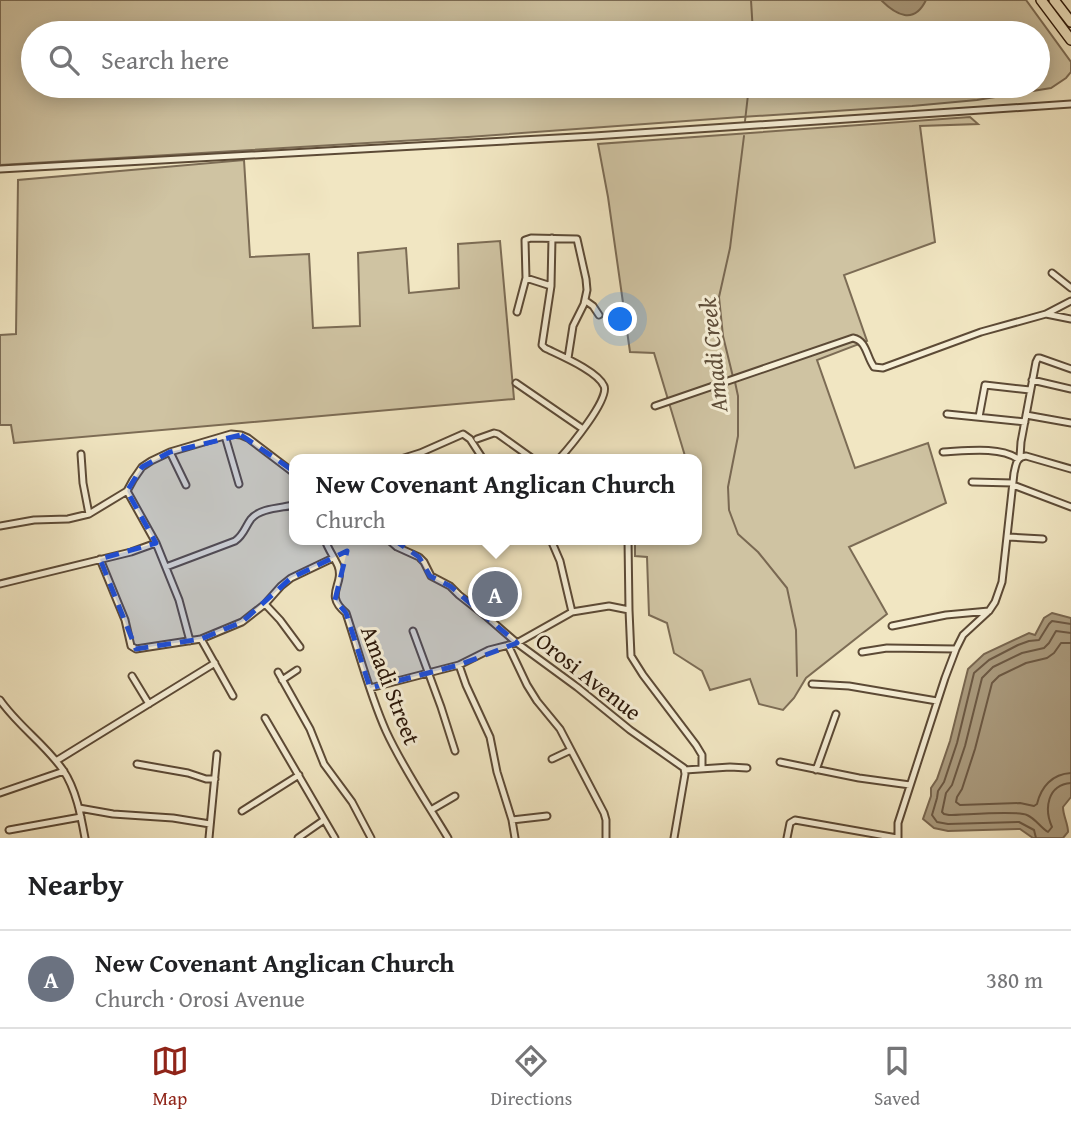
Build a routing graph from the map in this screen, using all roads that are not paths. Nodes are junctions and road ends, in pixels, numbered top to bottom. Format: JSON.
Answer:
{"nodes":[{"id":1,"x":1041,"y":0,"type":"edge"},
{"id":2,"x":1054,"y":0,"type":"edge"},
{"id":3,"x":1071,"y":22,"type":"edge"},
{"id":4,"x":1071,"y":40,"type":"edge"},
{"id":5,"x":1071,"y":104,"type":"edge"},
{"id":6,"x":0,"y":169,"type":"edge"},
{"id":7,"x":552,"y":239,"type":"junction"},
{"id":8,"x":1052,"y":273,"type":"dead end"},
{"id":9,"x":526,"y":278,"type":"junction"},
{"id":10,"x":551,"y":286,"type":"junction"},
{"id":11,"x":1071,"y":288,"type":"edge"},
{"id":12,"x":586,"y":301,"type":"junction"},
{"id":13,"x":1071,"y":302,"type":"edge"},
{"id":14,"x":517,"y":312,"type":"dead end"},
{"id":15,"x":1046,"y":314,"type":"junction"},
{"id":16,"x":599,"y":315,"type":"dead end"},
{"id":17,"x":1071,"y":319,"type":"edge"},
{"id":18,"x":568,"y":358,"type":"junction"},
{"id":19,"x":1071,"y":369,"type":"edge"},
{"id":20,"x":1032,"y":380,"type":"junction"},
{"id":21,"x":516,"y":383,"type":"dead end"},
{"id":22,"x":1071,"y":389,"type":"edge"},
{"id":23,"x":1030,"y":390,"type":"junction"},
{"id":24,"x":655,"y":405,"type":"dead end"},
{"id":25,"x":947,"y":414,"type":"dead end"},
{"id":26,"x":1026,"y":415,"type":"junction"},
{"id":27,"x":979,"y":417,"type":"junction"},
{"id":28,"x":1025,"y":422,"type":"junction"},
{"id":29,"x":1071,"y":423,"type":"edge"},
{"id":30,"x":583,"y":429,"type":"junction"},
{"id":31,"x":225,"y":436,"type":"junction"},
{"id":32,"x":477,"y":439,"type":"dead end"},
{"id":33,"x":170,"y":452,"type":"junction"},
{"id":34,"x":943,"y":452,"type":"dead end"},
{"id":35,"x":81,"y":454,"type":"dead end"},
{"id":36,"x":417,"y":454,"type":"edge"},
{"id":37,"x":480,"y":454,"type":"edge"},
{"id":38,"x":526,"y":454,"type":"edge"},
{"id":39,"x":563,"y":454,"type":"edge"},
{"id":40,"x":1019,"y":458,"type":"junction"},
{"id":41,"x":289,"y":469,"type":"edge"},
{"id":42,"x":1071,"y":469,"type":"edge"},
{"id":43,"x":972,"y":482,"type":"dead end"},
{"id":44,"x":239,"y":484,"type":"dead end"},
{"id":45,"x":1013,"y":484,"type":"junction"},
{"id":46,"x":186,"y":485,"type":"dead end"},
{"id":47,"x":127,"y":491,"type":"junction"},
{"id":48,"x":289,"y":506,"type":"edge"},
{"id":49,"x":1071,"y":507,"type":"edge"},
{"id":50,"x":89,"y":514,"type":"junction"},
{"id":51,"x":0,"y":526,"type":"edge"},
{"id":52,"x":1008,"y":537,"type":"junction"},
{"id":53,"x":1043,"y":539,"type":"dead end"},
{"id":54,"x":156,"y":543,"type":"junction"},
{"id":55,"x":327,"y":545,"type":"edge"},
{"id":56,"x":395,"y":545,"type":"edge"},
{"id":57,"x":553,"y":545,"type":"edge"},
{"id":58,"x":628,"y":545,"type":"edge"},
{"id":59,"x":333,"y":558,"type":"junction"},
{"id":60,"x":100,"y":559,"type":"junction"},
{"id":61,"x":166,"y":567,"type":"junction"},
{"id":62,"x":0,"y":584,"type":"edge"},
{"id":63,"x":265,"y":604,"type":"junction"},
{"id":64,"x":629,"y":610,"type":"junction"},
{"id":65,"x":989,"y":611,"type":"junction"},
{"id":66,"x":572,"y":612,"type":"junction"},
{"id":67,"x":892,"y":626,"type":"dead end"},
{"id":68,"x":413,"y":631,"type":"dead end"},
{"id":69,"x":201,"y":639,"type":"junction"},
{"id":70,"x":190,"y":641,"type":"junction"},
{"id":71,"x":517,"y":643,"type":"junction"},
{"id":72,"x":508,"y":645,"type":"junction"},
{"id":73,"x":300,"y":647,"type":"dead end"},
{"id":74,"x":956,"y":649,"type":"junction"},
{"id":75,"x":862,"y":652,"type":"dead end"},
{"id":76,"x":215,"y":663,"type":"junction"},
{"id":77,"x":459,"y":665,"type":"junction"},
{"id":78,"x":297,"y":670,"type":"dead end"},
{"id":79,"x":278,"y":672,"type":"dead end"},
{"id":80,"x":428,"y":674,"type":"junction"},
{"id":81,"x":132,"y":676,"type":"dead end"},
{"id":82,"x":282,"y":680,"type":"junction"},
{"id":83,"x":812,"y":684,"type":"dead end"},
{"id":84,"x":370,"y":688,"type":"junction"},
{"id":85,"x":233,"y":696,"type":"dead end"},
{"id":86,"x":0,"y":700,"type":"edge"},
{"id":87,"x":937,"y":701,"type":"junction"},
{"id":88,"x":149,"y":704,"type":"junction"},
{"id":89,"x":836,"y":714,"type":"dead end"},
{"id":90,"x":265,"y":718,"type":"dead end"},
{"id":91,"x":571,"y":750,"type":"junction"},
{"id":92,"x":455,"y":751,"type":"dead end"},
{"id":93,"x":218,"y":754,"type":"dead end"},
{"id":94,"x":552,"y":759,"type":"dead end"},
{"id":95,"x":56,"y":761,"type":"junction"},
{"id":96,"x":780,"y":762,"type":"dead end"},
{"id":97,"x":137,"y":764,"type":"dead end"},
{"id":98,"x":702,"y":768,"type":"junction"},
{"id":99,"x":747,"y":768,"type":"dead end"},
{"id":100,"x":685,"y":770,"type":"junction"},
{"id":101,"x":817,"y":770,"type":"junction"},
{"id":102,"x":64,"y":771,"type":"junction"},
{"id":103,"x":299,"y":775,"type":"junction"},
{"id":104,"x":215,"y":779,"type":"junction"},
{"id":105,"x":910,"y":785,"type":"junction"},
{"id":106,"x":0,"y":793,"type":"edge"},
{"id":107,"x":455,"y":796,"type":"dead end"},
{"id":108,"x":79,"y":808,"type":"junction"},
{"id":109,"x":431,"y":810,"type":"junction"},
{"id":110,"x":242,"y":811,"type":"dead end"},
{"id":111,"x":547,"y":816,"type":"dead end"},
{"id":112,"x":81,"y":817,"type":"junction"},
{"id":113,"x":324,"y":820,"type":"junction"},
{"id":114,"x":512,"y":820,"type":"junction"},
{"id":115,"x":209,"y":824,"type":"junction"},
{"id":116,"x":9,"y":830,"type":"dead end"},
{"id":117,"x":85,"y":838,"type":"edge"},
{"id":118,"x":209,"y":838,"type":"edge"},
{"id":119,"x":298,"y":838,"type":"edge"},
{"id":120,"x":335,"y":838,"type":"edge"},
{"id":121,"x":370,"y":838,"type":"edge"},
{"id":122,"x":448,"y":838,"type":"edge"},
{"id":123,"x":514,"y":838,"type":"edge"},
{"id":124,"x":606,"y":838,"type":"edge"},
{"id":125,"x":674,"y":838,"type":"edge"},
{"id":126,"x":787,"y":838,"type":"edge"},
{"id":127,"x":897,"y":838,"type":"edge"}],
"edges":[{"from":1,"to":4,"type":"highway"},
{"from":2,"to":3,"type":"highway"},
{"from":5,"to":6,"type":"street"},
{"from":7,"to":9,"type":"street"},
{"from":7,"to":10,"type":"street"},
{"from":7,"to":12,"type":"street"},
{"from":8,"to":11,"type":"street"},
{"from":9,"to":10,"type":"street"},
{"from":9,"to":14,"type":"street"},
{"from":10,"to":18,"type":"street"},
{"from":12,"to":16,"type":"street"},
{"from":12,"to":18,"type":"street"},
{"from":13,"to":15,"type":"street"},
{"from":15,"to":17,"type":"street"},
{"from":15,"to":24,"type":"street"},
{"from":18,"to":30,"type":"street"},
{"from":19,"to":20,"type":"street"},
{"from":20,"to":22,"type":"street"},
{"from":20,"to":23,"type":"street"},
{"from":21,"to":30,"type":"street"},
{"from":23,"to":26,"type":"street"},
{"from":23,"to":27,"type":"street"},
{"from":25,"to":27,"type":"street"},
{"from":26,"to":28,"type":"street"},
{"from":26,"to":29,"type":"street"},
{"from":27,"to":28,"type":"street"},
{"from":28,"to":40,"type":"street"},
{"from":30,"to":39,"type":"street"},
{"from":31,"to":33,"type":"street"},
{"from":31,"to":41,"type":"street"},
{"from":31,"to":44,"type":"street"},
{"from":32,"to":38,"type":"street"},
{"from":33,"to":46,"type":"street"},
{"from":33,"to":47,"type":"street"},
{"from":34,"to":40,"type":"street"},
{"from":35,"to":50,"type":"street"},
{"from":36,"to":37,"type":"street"},
{"from":40,"to":42,"type":"street"},
{"from":40,"to":45,"type":"street"},
{"from":43,"to":45,"type":"street"},
{"from":45,"to":49,"type":"street"},
{"from":45,"to":52,"type":"street"},
{"from":47,"to":50,"type":"street"},
{"from":47,"to":54,"type":"street"},
{"from":48,"to":61,"type":"street"},
{"from":50,"to":51,"type":"street"},
{"from":52,"to":53,"type":"street"},
{"from":52,"to":65,"type":"street"},
{"from":54,"to":60,"type":"street"},
{"from":54,"to":61,"type":"street"},
{"from":55,"to":59,"type":"street","name":"Amadi Street"},
{"from":56,"to":71,"type":"street","name":"Orosi Avenue"},
{"from":57,"to":66,"type":"street"},
{"from":58,"to":64,"type":"street"},
{"from":59,"to":63,"type":"street"},
{"from":59,"to":84,"type":"street","name":"Amadi Street"},
{"from":60,"to":62,"type":"street"},
{"from":60,"to":70,"type":"street"},
{"from":61,"to":70,"type":"street"},
{"from":63,"to":69,"type":"street"},
{"from":63,"to":73,"type":"street"},
{"from":64,"to":66,"type":"street"},
{"from":64,"to":98,"type":"street"},
{"from":65,"to":67,"type":"street"},
{"from":65,"to":74,"type":"street"},
{"from":66,"to":71,"type":"street"},
{"from":68,"to":80,"type":"street"},
{"from":69,"to":70,"type":"street"},
{"from":69,"to":76,"type":"street"},
{"from":71,"to":72,"type":"street"},
{"from":71,"to":100,"type":"street","name":"Orosi Avenue"},
{"from":72,"to":77,"type":"street"},
{"from":72,"to":91,"type":"street"},
{"from":74,"to":75,"type":"street"},
{"from":74,"to":87,"type":"street"},
{"from":76,"to":85,"type":"street"},
{"from":76,"to":88,"type":"street"},
{"from":77,"to":80,"type":"street"},
{"from":77,"to":114,"type":"street"},
{"from":78,"to":82,"type":"street"},
{"from":79,"to":82,"type":"street"},
{"from":80,"to":84,"type":"street"},
{"from":80,"to":92,"type":"street"},
{"from":81,"to":88,"type":"street"},
{"from":82,"to":121,"type":"street"},
{"from":83,"to":87,"type":"street"},
{"from":84,"to":109,"type":"street","name":"Amadi Street"},
{"from":86,"to":95,"type":"street"},
{"from":87,"to":105,"type":"street"},
{"from":88,"to":95,"type":"street"},
{"from":89,"to":101,"type":"street"},
{"from":90,"to":103,"type":"street"},
{"from":91,"to":94,"type":"street"},
{"from":91,"to":124,"type":"street"},
{"from":93,"to":104,"type":"street"},
{"from":95,"to":102,"type":"street"},
{"from":96,"to":101,"type":"street"},
{"from":97,"to":104,"type":"street"},
{"from":98,"to":99,"type":"street"},
{"from":98,"to":100,"type":"street"},
{"from":100,"to":125,"type":"street"},
{"from":101,"to":105,"type":"street"},
{"from":102,"to":106,"type":"street"},
{"from":102,"to":108,"type":"street"},
{"from":103,"to":110,"type":"street"},
{"from":103,"to":113,"type":"street"},
{"from":104,"to":115,"type":"street"},
{"from":105,"to":127,"type":"street"},
{"from":107,"to":109,"type":"street"},
{"from":108,"to":112,"type":"street"},
{"from":108,"to":115,"type":"street"},
{"from":109,"to":122,"type":"street","name":"Amadi Street"},
{"from":111,"to":114,"type":"street"},
{"from":112,"to":116,"type":"street"},
{"from":112,"to":117,"type":"street"},
{"from":113,"to":119,"type":"street"},
{"from":113,"to":120,"type":"street"},
{"from":114,"to":123,"type":"street"},
{"from":115,"to":118,"type":"street"},
{"from":126,"to":127,"type":"street"}]}
